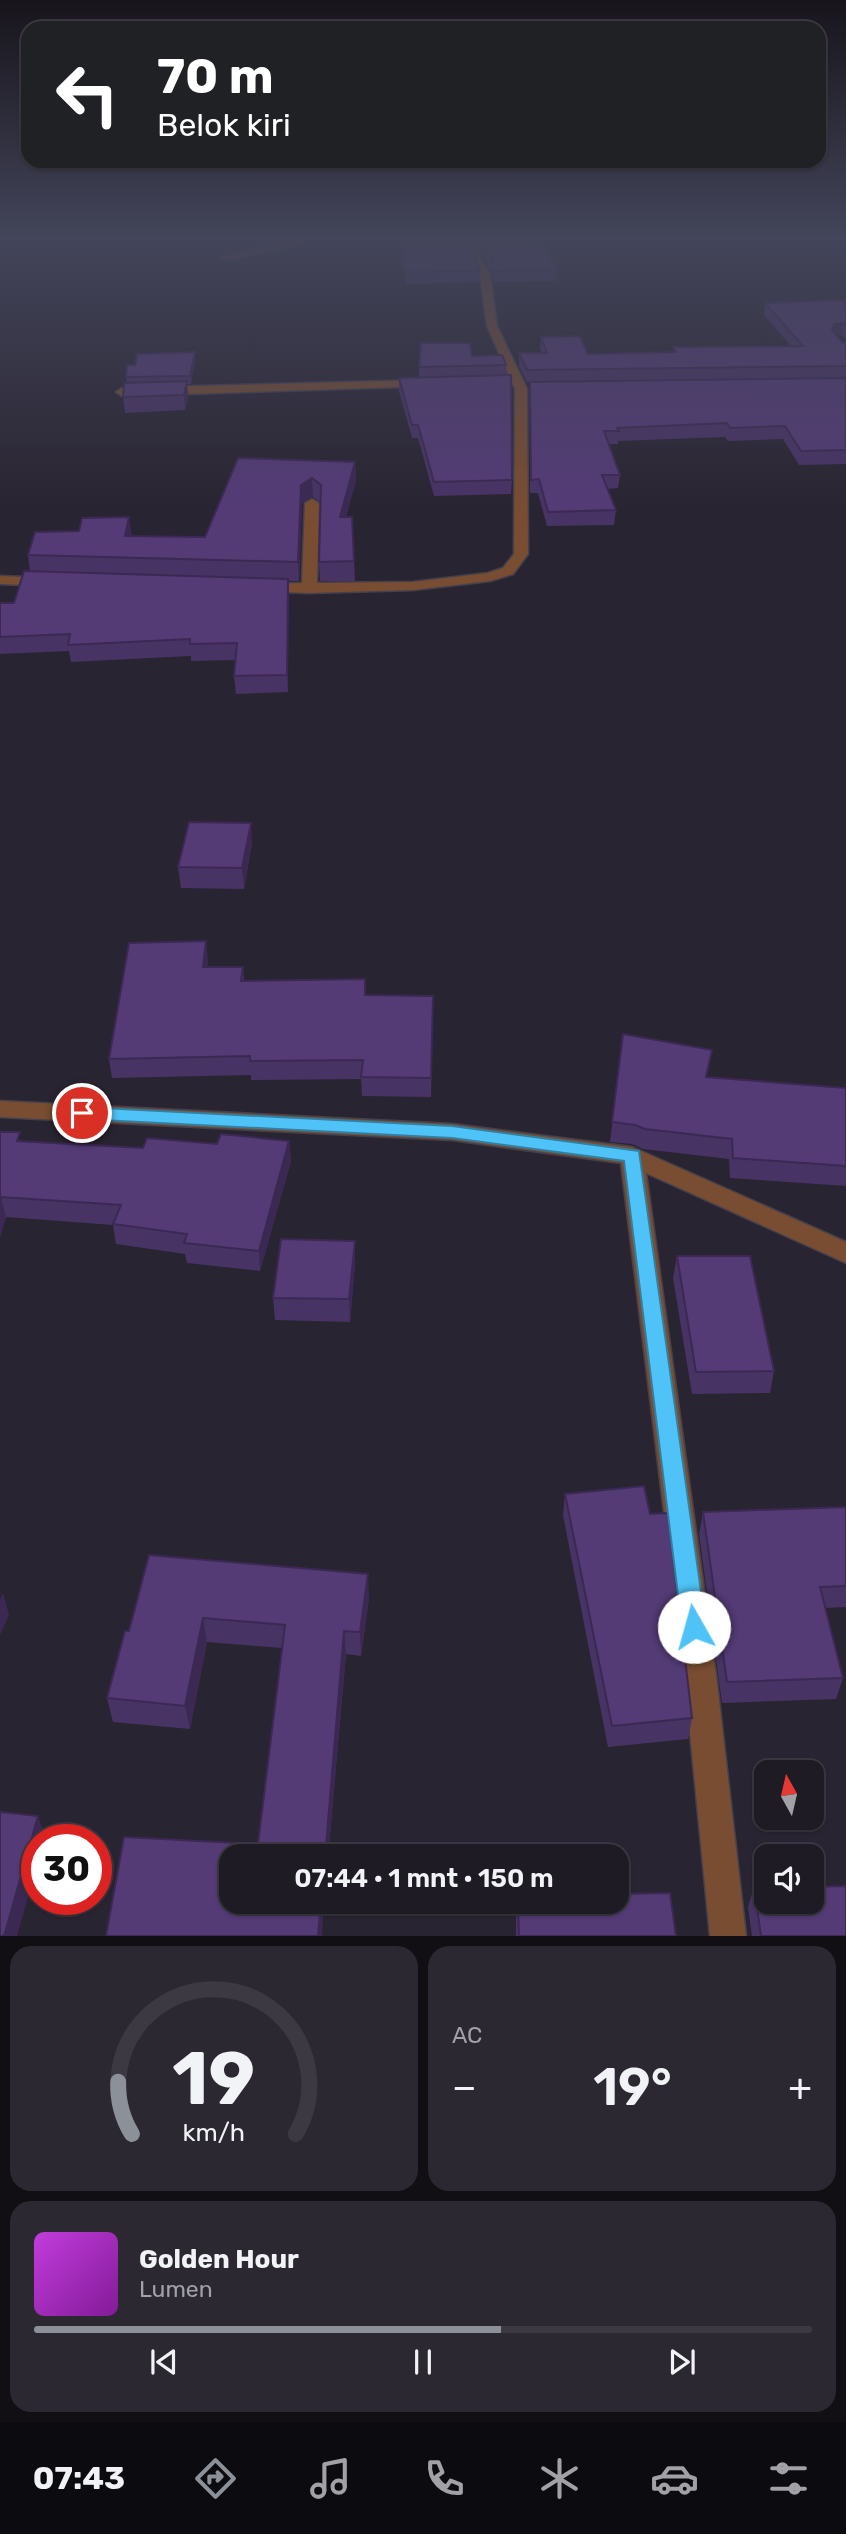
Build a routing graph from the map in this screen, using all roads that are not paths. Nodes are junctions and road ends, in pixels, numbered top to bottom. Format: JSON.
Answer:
{"nodes":[{"id":1,"x":492,"y":326,"type":"edge"},
{"id":2,"x":437,"y":383,"type":"edge"},
{"id":3,"x":122,"y":392,"type":"edge"},
{"id":4,"x":312,"y":503,"type":"dead end"},
{"id":5,"x":0,"y":580,"type":"edge"},
{"id":6,"x":65,"y":583,"type":"edge"},
{"id":7,"x":240,"y":588,"type":"edge"},
{"id":8,"x":309,"y":589,"type":"junction"},
{"id":9,"x":0,"y":1109,"type":"edge"},
{"id":10,"x":632,"y":1156,"type":"junction"},
{"id":11,"x":846,"y":1253,"type":"edge"},
{"id":12,"x":728,"y":1936,"type":"edge"}],
"edges":[{"from":1,"to":8,"type":"street"},
{"from":2,"to":3,"type":"street"},
{"from":4,"to":8,"type":"street"},
{"from":5,"to":6,"type":"street"},
{"from":7,"to":8,"type":"street"},
{"from":9,"to":10,"type":"street"},
{"from":10,"to":11,"type":"street"},
{"from":10,"to":12,"type":"street"}]}
